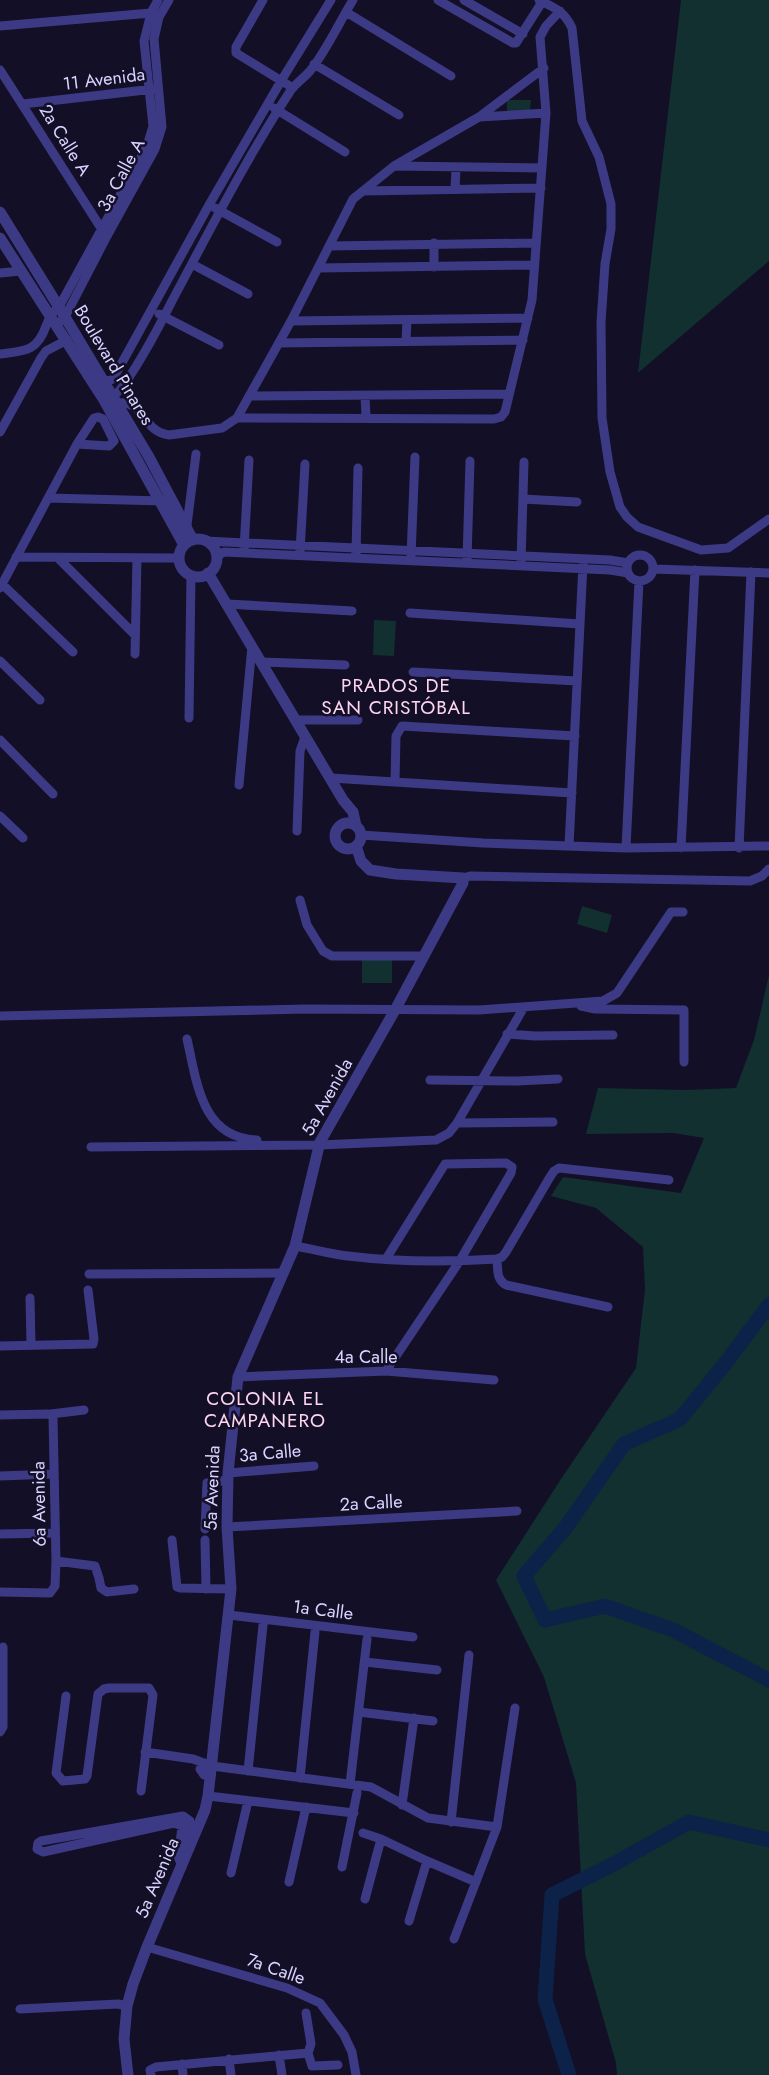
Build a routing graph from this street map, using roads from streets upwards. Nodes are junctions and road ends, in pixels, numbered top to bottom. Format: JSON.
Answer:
{"nodes":[{"id":1,"x":158,"y":0,"type":"edge"},
{"id":2,"x":169,"y":0,"type":"edge"},
{"id":3,"x":263,"y":0,"type":"edge"},
{"id":4,"x":331,"y":0,"type":"edge"},
{"id":5,"x":353,"y":0,"type":"edge"},
{"id":6,"x":438,"y":0,"type":"edge"},
{"id":7,"x":464,"y":0,"type":"edge"},
{"id":8,"x":541,"y":1,"type":"edge"},
{"id":9,"x":450,"y":3,"type":"edge"},
{"id":10,"x":560,"y":11,"type":"junction"},
{"id":11,"x":346,"y":12,"type":"junction"},
{"id":12,"x":151,"y":13,"type":"junction"},
{"id":13,"x":0,"y":26,"type":"edge"},
{"id":14,"x":523,"y":34,"type":"junction"},
{"id":15,"x":314,"y":64,"type":"junction"},
{"id":16,"x":544,"y":68,"type":"junction"},
{"id":17,"x":0,"y":70,"type":"edge"},
{"id":18,"x":451,"y":76,"type":"dead end"},
{"id":19,"x":281,"y":81,"type":"junction"},
{"id":20,"x":293,"y":88,"type":"junction"},
{"id":21,"x":159,"y":89,"type":"junction"},
{"id":22,"x":148,"y":90,"type":"junction"},
{"id":23,"x":23,"y":104,"type":"junction"},
{"id":24,"x":267,"y":104,"type":"junction"},
{"id":25,"x":278,"y":111,"type":"junction"},
{"id":26,"x":546,"y":113,"type":"junction"},
{"id":27,"x":399,"y":115,"type":"dead end"},
{"id":28,"x":479,"y":116,"type":"junction"},
{"id":29,"x":345,"y":152,"type":"dead end"},
{"id":30,"x":394,"y":166,"type":"junction"},
{"id":31,"x":456,"y":168,"type":"junction"},
{"id":32,"x":542,"y":168,"type":"junction"},
{"id":33,"x":541,"y":188,"type":"junction"},
{"id":34,"x":456,"y":190,"type":"junction"},
{"id":35,"x":363,"y":191,"type":"junction"},
{"id":36,"x":209,"y":205,"type":"junction"},
{"id":37,"x":220,"y":211,"type":"junction"},
{"id":38,"x":0,"y":212,"type":"edge"},
{"id":39,"x":101,"y":228,"type":"junction"},
{"id":40,"x":0,"y":238,"type":"edge"},
{"id":41,"x":277,"y":242,"type":"dead end"},
{"id":42,"x":535,"y":243,"type":"junction"},
{"id":43,"x":434,"y":244,"type":"junction"},
{"id":44,"x":329,"y":246,"type":"junction"},
{"id":45,"x":192,"y":264,"type":"junction"},
{"id":46,"x":534,"y":265,"type":"junction"},
{"id":47,"x":434,"y":267,"type":"junction"},
{"id":48,"x":318,"y":268,"type":"junction"},
{"id":49,"x":21,"y":271,"type":"junction"},
{"id":50,"x":0,"y":273,"type":"edge"},
{"id":51,"x":248,"y":294,"type":"dead end"},
{"id":52,"x":152,"y":310,"type":"junction"},
{"id":53,"x":164,"y":316,"type":"junction"},
{"id":54,"x":55,"y":318,"type":"junction"},
{"id":55,"x":528,"y":318,"type":"junction"},
{"id":56,"x":407,"y":320,"type":"junction"},
{"id":57,"x":291,"y":321,"type":"junction"},
{"id":58,"x":67,"y":340,"type":"junction"},
{"id":59,"x":523,"y":340,"type":"junction"},
{"id":60,"x":406,"y":341,"type":"junction"},
{"id":61,"x":279,"y":343,"type":"junction"},
{"id":62,"x":218,"y":345,"type":"dead end"},
{"id":63,"x":0,"y":354,"type":"edge"},
{"id":64,"x":100,"y":384,"type":"junction"},
{"id":65,"x":509,"y":394,"type":"junction"},
{"id":66,"x":249,"y":396,"type":"junction"},
{"id":67,"x":365,"y":396,"type":"junction"},
{"id":68,"x":111,"y":403,"type":"junction"},
{"id":69,"x":237,"y":418,"type":"junction"},
{"id":70,"x":366,"y":418,"type":"junction"},
{"id":71,"x":0,"y":432,"type":"edge"},
{"id":72,"x":77,"y":444,"type":"dead end"},
{"id":73,"x":196,"y":454,"type":"dead end"},
{"id":74,"x":415,"y":457,"type":"dead end"},
{"id":75,"x":248,"y":460,"type":"dead end"},
{"id":76,"x":470,"y":461,"type":"dead end"},
{"id":77,"x":524,"y":462,"type":"dead end"},
{"id":78,"x":305,"y":464,"type":"dead end"},
{"id":79,"x":358,"y":468,"type":"dead end"},
{"id":80,"x":48,"y":498,"type":"junction"},
{"id":81,"x":172,"y":499,"type":"junction"},
{"id":82,"x":523,"y":499,"type":"junction"},
{"id":83,"x":159,"y":502,"type":"junction"},
{"id":84,"x":577,"y":502,"type":"dead end"},
{"id":85,"x":769,"y":519,"type":"edge"},
{"id":86,"x":187,"y":525,"type":"junction"},
{"id":87,"x":205,"y":540,"type":"junction"},
{"id":88,"x":188,"y":543,"type":"junction"},
{"id":89,"x":244,"y":544,"type":"junction"},
{"id":90,"x":300,"y":546,"type":"junction"},
{"id":91,"x":357,"y":549,"type":"junction"},
{"id":92,"x":412,"y":551,"type":"junction"},
{"id":93,"x":244,"y":554,"type":"junction"},
{"id":94,"x":467,"y":554,"type":"junction"},
{"id":95,"x":217,"y":556,"type":"junction"},
{"id":96,"x":300,"y":556,"type":"junction"},
{"id":97,"x":522,"y":556,"type":"junction"},
{"id":98,"x":16,"y":557,"type":"junction"},
{"id":99,"x":58,"y":558,"type":"junction"},
{"id":100,"x":136,"y":558,"type":"junction"},
{"id":101,"x":179,"y":558,"type":"junction"},
{"id":102,"x":356,"y":559,"type":"junction"},
{"id":103,"x":583,"y":559,"type":"junction"},
{"id":104,"x":412,"y":561,"type":"junction"},
{"id":105,"x":628,"y":562,"type":"junction"},
{"id":106,"x":467,"y":564,"type":"junction"},
{"id":107,"x":521,"y":566,"type":"junction"},
{"id":108,"x":583,"y":569,"type":"junction"},
{"id":109,"x":653,"y":569,"type":"junction"},
{"id":110,"x":695,"y":570,"type":"junction"},
{"id":111,"x":751,"y":572,"type":"junction"},
{"id":112,"x":208,"y":573,"type":"junction"},
{"id":113,"x":628,"y":573,"type":"junction"},
{"id":114,"x":769,"y":573,"type":"edge"},
{"id":115,"x":191,"y":575,"type":"junction"},
{"id":116,"x":639,"y":580,"type":"junction"},
{"id":117,"x":1,"y":586,"type":"edge"},
{"id":118,"x":227,"y":604,"type":"junction"},
{"id":119,"x":352,"y":611,"type":"dead end"},
{"id":120,"x":410,"y":613,"type":"dead end"},
{"id":121,"x":580,"y":624,"type":"junction"},
{"id":122,"x":135,"y":635,"type":"junction"},
{"id":123,"x":252,"y":646,"type":"junction"},
{"id":124,"x":73,"y":652,"type":"dead end"},
{"id":125,"x":135,"y":654,"type":"dead end"},
{"id":126,"x":0,"y":662,"type":"edge"},
{"id":127,"x":262,"y":662,"type":"junction"},
{"id":128,"x":345,"y":665,"type":"dead end"},
{"id":129,"x":413,"y":672,"type":"dead end"},
{"id":130,"x":577,"y":681,"type":"junction"},
{"id":131,"x":40,"y":700,"type":"dead end"},
{"id":132,"x":189,"y":718,"type":"dead end"},
{"id":133,"x":296,"y":720,"type":"junction"},
{"id":134,"x":358,"y":720,"type":"dead end"},
{"id":135,"x":575,"y":736,"type":"junction"},
{"id":136,"x":306,"y":737,"type":"junction"},
{"id":137,"x":0,"y":740,"type":"edge"},
{"id":138,"x":331,"y":778,"type":"junction"},
{"id":139,"x":395,"y":782,"type":"junction"},
{"id":140,"x":239,"y":785,"type":"dead end"},
{"id":141,"x":572,"y":793,"type":"junction"},
{"id":142,"x":53,"y":794,"type":"dead end"},
{"id":143,"x":343,"y":800,"type":"junction"},
{"id":144,"x":0,"y":816,"type":"edge"},
{"id":145,"x":343,"y":824,"type":"junction"},
{"id":146,"x":359,"y":830,"type":"junction"},
{"id":147,"x":297,"y":831,"type":"dead end"},
{"id":148,"x":23,"y":838,"type":"dead end"},
{"id":149,"x":569,"y":846,"type":"junction"},
{"id":150,"x":769,"y":846,"type":"edge"},
{"id":151,"x":354,"y":847,"type":"junction"},
{"id":152,"x":626,"y":848,"type":"junction"},
{"id":153,"x":681,"y":848,"type":"junction"},
{"id":154,"x":739,"y":848,"type":"junction"},
{"id":155,"x":769,"y":869,"type":"edge"},
{"id":156,"x":463,"y":878,"type":"junction"},
{"id":157,"x":300,"y":900,"type":"dead end"},
{"id":158,"x":683,"y":912,"type":"dead end"},
{"id":159,"x":424,"y":956,"type":"junction"},
{"id":160,"x":568,"y":1003,"type":"junction"},
{"id":161,"x":524,"y":1007,"type":"junction"},
{"id":162,"x":395,"y":1010,"type":"junction"},
{"id":163,"x":0,"y":1016,"type":"edge"},
{"id":164,"x":507,"y":1034,"type":"junction"},
{"id":165,"x":613,"y":1035,"type":"dead end"},
{"id":166,"x":187,"y":1039,"type":"dead end"},
{"id":167,"x":684,"y":1062,"type":"dead end"},
{"id":168,"x":558,"y":1078,"type":"dead end"},
{"id":169,"x":430,"y":1080,"type":"dead end"},
{"id":170,"x":480,"y":1080,"type":"junction"},
{"id":171,"x":553,"y":1122,"type":"dead end"},
{"id":172,"x":457,"y":1123,"type":"junction"},
{"id":173,"x":319,"y":1143,"type":"junction"},
{"id":174,"x":91,"y":1146,"type":"dead end"},
{"id":175,"x":669,"y":1180,"type":"dead end"},
{"id":176,"x":295,"y":1246,"type":"junction"},
{"id":177,"x":386,"y":1259,"type":"junction"},
{"id":178,"x":497,"y":1259,"type":"junction"},
{"id":179,"x":459,"y":1262,"type":"junction"},
{"id":180,"x":284,"y":1273,"type":"junction"},
{"id":181,"x":89,"y":1274,"type":"dead end"},
{"id":182,"x":88,"y":1290,"type":"dead end"},
{"id":183,"x":30,"y":1298,"type":"dead end"},
{"id":184,"x":608,"y":1307,"type":"dead end"},
{"id":185,"x":31,"y":1344,"type":"junction"},
{"id":186,"x":0,"y":1346,"type":"edge"},
{"id":187,"x":386,"y":1371,"type":"junction"},
{"id":188,"x":238,"y":1377,"type":"junction"},
{"id":189,"x":494,"y":1380,"type":"dead end"},
{"id":190,"x":84,"y":1410,"type":"dead end"},
{"id":191,"x":0,"y":1415,"type":"edge"},
{"id":192,"x":52,"y":1415,"type":"junction"},
{"id":193,"x":314,"y":1466,"type":"dead end"},
{"id":194,"x":54,"y":1474,"type":"junction"},
{"id":195,"x":0,"y":1476,"type":"edge"},
{"id":196,"x":228,"y":1477,"type":"junction"},
{"id":197,"x":517,"y":1511,"type":"dead end"},
{"id":198,"x":227,"y":1527,"type":"junction"},
{"id":199,"x":205,"y":1529,"type":"dead end"},
{"id":200,"x":55,"y":1533,"type":"junction"},
{"id":201,"x":0,"y":1534,"type":"edge"},
{"id":202,"x":172,"y":1540,"type":"dead end"},
{"id":203,"x":205,"y":1540,"type":"dead end"},
{"id":204,"x":56,"y":1561,"type":"junction"},
{"id":205,"x":134,"y":1588,"type":"dead end"},
{"id":206,"x":206,"y":1589,"type":"junction"},
{"id":207,"x":231,"y":1589,"type":"junction"},
{"id":208,"x":0,"y":1592,"type":"edge"},
{"id":209,"x":229,"y":1615,"type":"junction"},
{"id":210,"x":264,"y":1625,"type":"dead end"},
{"id":211,"x":315,"y":1632,"type":"dead end"},
{"id":212,"x":413,"y":1638,"type":"dead end"},
{"id":213,"x":367,"y":1639,"type":"dead end"},
{"id":214,"x":3,"y":1647,"type":"dead end"},
{"id":215,"x":470,"y":1655,"type":"dead end"},
{"id":216,"x":365,"y":1662,"type":"junction"},
{"id":217,"x":437,"y":1670,"type":"dead end"},
{"id":218,"x":66,"y":1696,"type":"dead end"},
{"id":219,"x":515,"y":1708,"type":"dead end"},
{"id":220,"x":359,"y":1712,"type":"junction"},
{"id":221,"x":414,"y":1718,"type":"junction"},
{"id":222,"x":433,"y":1721,"type":"dead end"},
{"id":223,"x":0,"y":1732,"type":"edge"},
{"id":224,"x":145,"y":1752,"type":"junction"},
{"id":225,"x":209,"y":1768,"type":"junction"},
{"id":226,"x":248,"y":1771,"type":"junction"},
{"id":227,"x":300,"y":1778,"type":"junction"},
{"id":228,"x":350,"y":1784,"type":"junction"},
{"id":229,"x":141,"y":1791,"type":"dead end"},
{"id":230,"x":357,"y":1793,"type":"dead end"},
{"id":231,"x":208,"y":1796,"type":"junction"},
{"id":232,"x":248,"y":1801,"type":"junction"},
{"id":233,"x":402,"y":1805,"type":"junction"},
{"id":234,"x":306,"y":1807,"type":"junction"},
{"id":235,"x":354,"y":1813,"type":"junction"},
{"id":236,"x":451,"y":1822,"type":"junction"},
{"id":237,"x":496,"y":1827,"type":"junction"},
{"id":238,"x":363,"y":1833,"type":"dead end"},
{"id":239,"x":381,"y":1839,"type":"junction"},
{"id":240,"x":426,"y":1861,"type":"junction"},
{"id":241,"x":182,"y":1867,"type":"junction"},
{"id":242,"x":342,"y":1867,"type":"dead end"},
{"id":243,"x":231,"y":1873,"type":"dead end"},
{"id":244,"x":289,"y":1882,"type":"dead end"},
{"id":245,"x":476,"y":1882,"type":"junction"},
{"id":246,"x":365,"y":1899,"type":"dead end"},
{"id":247,"x":408,"y":1921,"type":"dead end"},
{"id":248,"x":454,"y":1939,"type":"dead end"},
{"id":249,"x":147,"y":1946,"type":"junction"},
{"id":250,"x":127,"y":2006,"type":"junction"},
{"id":251,"x":20,"y":2009,"type":"dead end"},
{"id":252,"x":306,"y":2013,"type":"dead end"},
{"id":253,"x":308,"y":2053,"type":"junction"},
{"id":254,"x":279,"y":2055,"type":"junction"},
{"id":255,"x":229,"y":2059,"type":"junction"},
{"id":256,"x":182,"y":2064,"type":"junction"},
{"id":257,"x":338,"y":2064,"type":"dead end"},
{"id":258,"x":154,"y":2072,"type":"edge"},
{"id":259,"x":356,"y":2073,"type":"edge"},
{"id":260,"x":128,"y":2075,"type":"edge"},
{"id":261,"x":183,"y":2075,"type":"edge"},
{"id":262,"x":231,"y":2075,"type":"edge"},
{"id":263,"x":282,"y":2075,"type":"edge"}],
"edges":[{"from":1,"to":12,"type":"street","name":"3a Calle A"},
{"from":2,"to":21,"type":"street","name":"3a Calle A"},
{"from":3,"to":19,"type":"street"},
{"from":4,"to":19,"type":"street"},
{"from":5,"to":11,"type":"street"},
{"from":6,"to":9,"type":"street"},
{"from":7,"to":14,"type":"street"},
{"from":8,"to":10,"type":"street"},
{"from":8,"to":14,"type":"street"},
{"from":9,"to":14,"type":"street"},
{"from":10,"to":16,"type":"street"},
{"from":10,"to":85,"type":"street"},
{"from":11,"to":15,"type":"street"},
{"from":11,"to":18,"type":"street"},
{"from":12,"to":13,"type":"street"},
{"from":12,"to":22,"type":"street","name":"3a Calle A"},
{"from":15,"to":20,"type":"street"},
{"from":15,"to":27,"type":"street"},
{"from":16,"to":26,"type":"street"},
{"from":16,"to":28,"type":"street"},
{"from":17,"to":23,"type":"street","name":"2a Calle A"},
{"from":19,"to":20,"type":"street"},
{"from":19,"to":24,"type":"street"},
{"from":20,"to":25,"type":"street"},
{"from":21,"to":22,"type":"street","name":"11 Avenida"},
{"from":21,"to":54,"type":"street","name":"3a Calle A"},
{"from":22,"to":23,"type":"street","name":"11 Avenida"},
{"from":22,"to":39,"type":"street","name":"3a Calle A"},
{"from":23,"to":39,"type":"street","name":"2a Calle A"},
{"from":24,"to":25,"type":"street"},
{"from":24,"to":36,"type":"street"},
{"from":25,"to":29,"type":"street"},
{"from":25,"to":37,"type":"street"},
{"from":26,"to":28,"type":"street"},
{"from":26,"to":32,"type":"street"},
{"from":28,"to":30,"type":"street"},
{"from":30,"to":31,"type":"street"},
{"from":30,"to":35,"type":"street"},
{"from":31,"to":32,"type":"street"},
{"from":31,"to":34,"type":"street"},
{"from":32,"to":33,"type":"street"},
{"from":33,"to":34,"type":"street"},
{"from":33,"to":42,"type":"street"},
{"from":34,"to":35,"type":"street"},
{"from":35,"to":44,"type":"street"},
{"from":36,"to":37,"type":"street"},
{"from":36,"to":52,"type":"street"},
{"from":37,"to":41,"type":"street"},
{"from":37,"to":45,"type":"street"},
{"from":38,"to":54,"type":"street","name":"Boulevard Pinares"},
{"from":39,"to":54,"type":"street","name":"3a Calle A"},
{"from":40,"to":49,"type":"street","name":"Boulevard Pinares"},
{"from":42,"to":43,"type":"street"},
{"from":42,"to":46,"type":"street"},
{"from":43,"to":44,"type":"street"},
{"from":43,"to":47,"type":"street"},
{"from":44,"to":48,"type":"street"},
{"from":45,"to":51,"type":"street"},
{"from":45,"to":53,"type":"street"},
{"from":46,"to":47,"type":"street"},
{"from":46,"to":55,"type":"street"},
{"from":47,"to":48,"type":"street"},
{"from":48,"to":57,"type":"street"},
{"from":49,"to":50,"type":"street"},
{"from":49,"to":54,"type":"street","name":"Boulevard Pinares"},
{"from":52,"to":53,"type":"street"},
{"from":52,"to":64,"type":"street"},
{"from":53,"to":62,"type":"street"},
{"from":53,"to":68,"type":"street"},
{"from":54,"to":58,"type":"street","name":"Boulevard Pinares"},
{"from":54,"to":63,"type":"street"},
{"from":54,"to":64,"type":"street","name":"Boulevard Pinares"},
{"from":55,"to":56,"type":"street"},
{"from":55,"to":59,"type":"street"},
{"from":56,"to":57,"type":"street"},
{"from":56,"to":60,"type":"street"},
{"from":57,"to":61,"type":"street"},
{"from":58,"to":64,"type":"street","name":"Boulevard Pinares"},
{"from":58,"to":71,"type":"street"},
{"from":59,"to":60,"type":"street"},
{"from":59,"to":65,"type":"street"},
{"from":60,"to":61,"type":"street"},
{"from":61,"to":66,"type":"street"},
{"from":64,"to":68,"type":"street","name":"Boulevard Pinares"},
{"from":65,"to":67,"type":"street"},
{"from":65,"to":70,"type":"street"},
{"from":66,"to":67,"type":"street"},
{"from":66,"to":69,"type":"street"},
{"from":67,"to":70,"type":"street"},
{"from":68,"to":69,"type":"street"},
{"from":68,"to":81,"type":"street","name":"Boulevard Pinares"},
{"from":68,"to":83,"type":"street","name":"Boulevard Pinares"},
{"from":69,"to":70,"type":"street"},
{"from":72,"to":80,"type":"street"},
{"from":73,"to":86,"type":"street"},
{"from":74,"to":92,"type":"street"},
{"from":75,"to":89,"type":"street"},
{"from":76,"to":94,"type":"street"},
{"from":77,"to":82,"type":"street"},
{"from":78,"to":90,"type":"street"},
{"from":79,"to":91,"type":"street"},
{"from":80,"to":83,"type":"street"},
{"from":80,"to":98,"type":"street"},
{"from":81,"to":83,"type":"street"},
{"from":81,"to":86,"type":"street","name":"Boulevard Pinares"},
{"from":82,"to":84,"type":"street"},
{"from":82,"to":97,"type":"street"},
{"from":83,"to":88,"type":"street","name":"Boulevard Pinares"},
{"from":86,"to":88,"type":"street","name":"Boulevard Pinares"},
{"from":87,"to":88,"type":"street"},
{"from":87,"to":89,"type":"street"},
{"from":87,"to":95,"type":"street"},
{"from":88,"to":101,"type":"street"},
{"from":89,"to":90,"type":"street"},
{"from":89,"to":93,"type":"street"},
{"from":90,"to":91,"type":"street"},
{"from":90,"to":96,"type":"street"},
{"from":91,"to":92,"type":"street"},
{"from":91,"to":102,"type":"street"},
{"from":92,"to":94,"type":"street"},
{"from":92,"to":104,"type":"street"},
{"from":93,"to":95,"type":"street"},
{"from":93,"to":96,"type":"street"},
{"from":94,"to":97,"type":"street"},
{"from":94,"to":106,"type":"street"},
{"from":95,"to":112,"type":"street"},
{"from":96,"to":102,"type":"street"},
{"from":97,"to":103,"type":"street"},
{"from":97,"to":107,"type":"street"},
{"from":98,"to":99,"type":"street"},
{"from":98,"to":117,"type":"street"},
{"from":99,"to":100,"type":"street"},
{"from":99,"to":122,"type":"street"},
{"from":100,"to":101,"type":"street"},
{"from":100,"to":122,"type":"street"},
{"from":101,"to":115,"type":"street"},
{"from":102,"to":104,"type":"street"},
{"from":103,"to":105,"type":"street"},
{"from":103,"to":108,"type":"street"},
{"from":104,"to":106,"type":"street"},
{"from":105,"to":109,"type":"street"},
{"from":105,"to":113,"type":"street"},
{"from":106,"to":107,"type":"street"},
{"from":107,"to":108,"type":"street"},
{"from":108,"to":113,"type":"street"},
{"from":108,"to":121,"type":"street"},
{"from":109,"to":110,"type":"street"},
{"from":109,"to":116,"type":"street"},
{"from":110,"to":111,"type":"street"},
{"from":110,"to":153,"type":"street"},
{"from":111,"to":114,"type":"street"},
{"from":111,"to":154,"type":"street"},
{"from":112,"to":115,"type":"street"},
{"from":112,"to":118,"type":"street"},
{"from":113,"to":116,"type":"street"},
{"from":115,"to":132,"type":"street"},
{"from":116,"to":152,"type":"street"},
{"from":117,"to":124,"type":"street"},
{"from":118,"to":119,"type":"street"},
{"from":118,"to":123,"type":"street"},
{"from":120,"to":121,"type":"street"},
{"from":121,"to":130,"type":"street"},
{"from":122,"to":125,"type":"street"},
{"from":123,"to":127,"type":"street"},
{"from":123,"to":140,"type":"street"},
{"from":126,"to":131,"type":"street"},
{"from":127,"to":128,"type":"street"},
{"from":127,"to":133,"type":"street"},
{"from":129,"to":130,"type":"street"},
{"from":130,"to":135,"type":"street"},
{"from":133,"to":134,"type":"street"},
{"from":133,"to":136,"type":"street"},
{"from":135,"to":139,"type":"street"},
{"from":135,"to":141,"type":"street"},
{"from":136,"to":138,"type":"street"},
{"from":136,"to":147,"type":"street"},
{"from":137,"to":142,"type":"street"},
{"from":138,"to":139,"type":"street"},
{"from":138,"to":143,"type":"street"},
{"from":139,"to":141,"type":"street"},
{"from":141,"to":149,"type":"street"},
{"from":143,"to":145,"type":"street"},
{"from":143,"to":146,"type":"street"},
{"from":144,"to":148,"type":"street"},
{"from":145,"to":146,"type":"street"},
{"from":145,"to":151,"type":"street"},
{"from":146,"to":149,"type":"street"},
{"from":146,"to":151,"type":"street"},
{"from":149,"to":152,"type":"street"},
{"from":150,"to":154,"type":"street"},
{"from":151,"to":156,"type":"street"},
{"from":152,"to":153,"type":"street"},
{"from":153,"to":154,"type":"street"},
{"from":155,"to":156,"type":"street"},
{"from":156,"to":159,"type":"street","name":"5a Avenida"},
{"from":157,"to":159,"type":"street"},
{"from":158,"to":160,"type":"street"},
{"from":159,"to":162,"type":"street","name":"5a Avenida"},
{"from":160,"to":161,"type":"street"},
{"from":160,"to":167,"type":"street"},
{"from":161,"to":162,"type":"street"},
{"from":161,"to":164,"type":"street"},
{"from":162,"to":163,"type":"street"},
{"from":162,"to":173,"type":"street","name":"5a Avenida"},
{"from":164,"to":165,"type":"street"},
{"from":164,"to":170,"type":"street"},
{"from":166,"to":173,"type":"street"},
{"from":168,"to":170,"type":"street"},
{"from":169,"to":170,"type":"street"},
{"from":170,"to":172,"type":"street"},
{"from":171,"to":172,"type":"street"},
{"from":172,"to":173,"type":"street"},
{"from":173,"to":174,"type":"street"},
{"from":173,"to":176,"type":"street","name":"5a Avenida"},
{"from":175,"to":178,"type":"street"},
{"from":176,"to":177,"type":"street"},
{"from":176,"to":180,"type":"street","name":"5a Avenida"},
{"from":177,"to":179,"type":"street"},
{"from":177,"to":179,"type":"street"},
{"from":178,"to":179,"type":"street"},
{"from":178,"to":184,"type":"street"},
{"from":179,"to":187,"type":"street"},
{"from":180,"to":181,"type":"street"},
{"from":180,"to":188,"type":"street","name":"5a Avenida"},
{"from":182,"to":185,"type":"street"},
{"from":183,"to":185,"type":"street"},
{"from":185,"to":186,"type":"street"},
{"from":187,"to":188,"type":"street","name":"4a Calle"},
{"from":187,"to":189,"type":"street","name":"4a Calle"},
{"from":188,"to":196,"type":"street","name":"5a Avenida"},
{"from":190,"to":192,"type":"street"},
{"from":191,"to":192,"type":"street"},
{"from":192,"to":194,"type":"street","name":"6a Avenida"},
{"from":193,"to":196,"type":"street","name":"3a Calle"},
{"from":194,"to":195,"type":"street"},
{"from":194,"to":200,"type":"street","name":"6a Avenida"},
{"from":196,"to":198,"type":"street","name":"5a Avenida"},
{"from":196,"to":199,"type":"street","name":"3a Calle"},
{"from":197,"to":198,"type":"street","name":"2a Calle"},
{"from":198,"to":207,"type":"street","name":"5a Avenida"},
{"from":200,"to":201,"type":"street"},
{"from":200,"to":204,"type":"street","name":"6a Avenida"},
{"from":202,"to":206,"type":"street"},
{"from":203,"to":206,"type":"street"},
{"from":204,"to":205,"type":"street"},
{"from":204,"to":208,"type":"street","name":"6a Avenida"},
{"from":206,"to":207,"type":"street"},
{"from":207,"to":209,"type":"street","name":"5a Avenida"},
{"from":209,"to":212,"type":"street","name":"1a Calle"},
{"from":209,"to":225,"type":"street","name":"5a Avenida"},
{"from":210,"to":226,"type":"street"},
{"from":211,"to":227,"type":"street"},
{"from":213,"to":216,"type":"street"},
{"from":214,"to":223,"type":"street"},
{"from":215,"to":236,"type":"street"},
{"from":216,"to":217,"type":"street"},
{"from":216,"to":220,"type":"street"},
{"from":218,"to":224,"type":"street"},
{"from":219,"to":237,"type":"street"},
{"from":220,"to":221,"type":"street"},
{"from":220,"to":228,"type":"street"},
{"from":221,"to":222,"type":"street"},
{"from":221,"to":233,"type":"street"},
{"from":224,"to":225,"type":"street"},
{"from":224,"to":229,"type":"street"},
{"from":225,"to":226,"type":"street"},
{"from":225,"to":231,"type":"street","name":"5a Avenida"},
{"from":226,"to":227,"type":"street"},
{"from":227,"to":228,"type":"street"},
{"from":228,"to":233,"type":"street"},
{"from":230,"to":235,"type":"street"},
{"from":231,"to":232,"type":"street"},
{"from":231,"to":241,"type":"street","name":"5a Avenida"},
{"from":232,"to":234,"type":"street"},
{"from":232,"to":243,"type":"street"},
{"from":233,"to":236,"type":"street"},
{"from":234,"to":235,"type":"street"},
{"from":234,"to":244,"type":"street"},
{"from":235,"to":242,"type":"street"},
{"from":236,"to":237,"type":"street"},
{"from":237,"to":245,"type":"street"},
{"from":238,"to":239,"type":"street"},
{"from":239,"to":240,"type":"street"},
{"from":239,"to":246,"type":"street"},
{"from":240,"to":245,"type":"street"},
{"from":240,"to":247,"type":"street"},
{"from":241,"to":241,"type":"street"},
{"from":241,"to":249,"type":"street","name":"5a Avenida"},
{"from":245,"to":248,"type":"street"},
{"from":249,"to":250,"type":"street","name":"5a Avenida"},
{"from":249,"to":259,"type":"street","name":"7a Calle"},
{"from":250,"to":251,"type":"street"},
{"from":250,"to":260,"type":"street","name":"5a Avenida"},
{"from":252,"to":253,"type":"street"},
{"from":253,"to":254,"type":"street"},
{"from":253,"to":257,"type":"street"},
{"from":254,"to":255,"type":"street"},
{"from":254,"to":263,"type":"street"},
{"from":255,"to":256,"type":"street"},
{"from":255,"to":262,"type":"street"},
{"from":256,"to":258,"type":"street"},
{"from":256,"to":261,"type":"street"}]}
